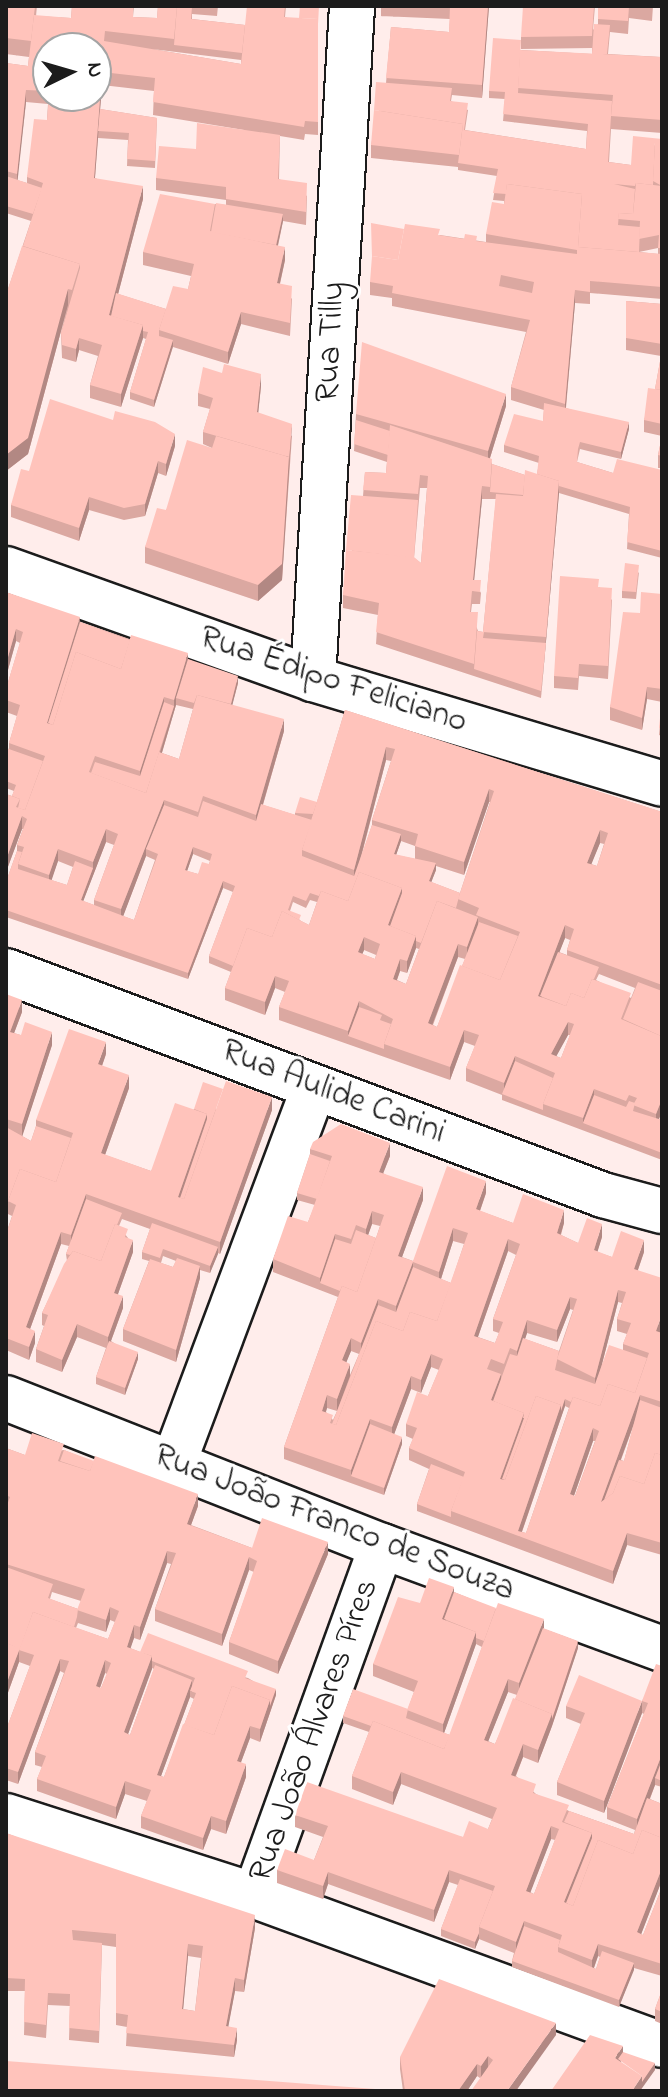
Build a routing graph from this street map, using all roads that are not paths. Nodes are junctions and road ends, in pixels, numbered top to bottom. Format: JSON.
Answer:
{"nodes":[{"id":1,"x":352,"y":6,"type":"edge"},
{"id":2,"x":6,"y":569,"type":"edge"},
{"id":3,"x":313,"y":679,"type":"junction"},
{"id":4,"x":662,"y":784,"type":"edge"},
{"id":5,"x":6,"y":971,"type":"edge"},
{"id":6,"x":314,"y":1087,"type":"junction"},
{"id":7,"x":662,"y":1211,"type":"edge"},
{"id":8,"x":6,"y":1398,"type":"edge"},
{"id":9,"x":174,"y":1462,"type":"junction"},
{"id":10,"x":382,"y":1546,"type":"junction"},
{"id":11,"x":662,"y":1649,"type":"edge"},
{"id":12,"x":6,"y":1816,"type":"edge"},
{"id":13,"x":255,"y":1896,"type":"junction"},
{"id":14,"x":662,"y":2045,"type":"edge"}],
"edges":[{"from":1,"to":3,"type":"street","name":"Rua Tilly"},
{"from":2,"to":3,"type":"street","name":"Rua Édipo Feliciano"},
{"from":3,"to":4,"type":"street","name":"Rua Édipo Feliciano"},
{"from":5,"to":6,"type":"street","name":"Rua Aulide Carini"},
{"from":6,"to":7,"type":"street","name":"Rua Aulide Carini"},
{"from":6,"to":9,"type":"street"},
{"from":8,"to":9,"type":"street","name":"Rua João Franco de Souza"},
{"from":9,"to":10,"type":"street","name":"Rua João Franco de Souza"},
{"from":10,"to":11,"type":"street","name":"Rua João Franco de Souza"},
{"from":10,"to":13,"type":"street","name":"Rua João Álvares Píres"},
{"from":12,"to":13,"type":"street","name":"Rua João Álvares Píres"},
{"from":13,"to":14,"type":"street"}]}
